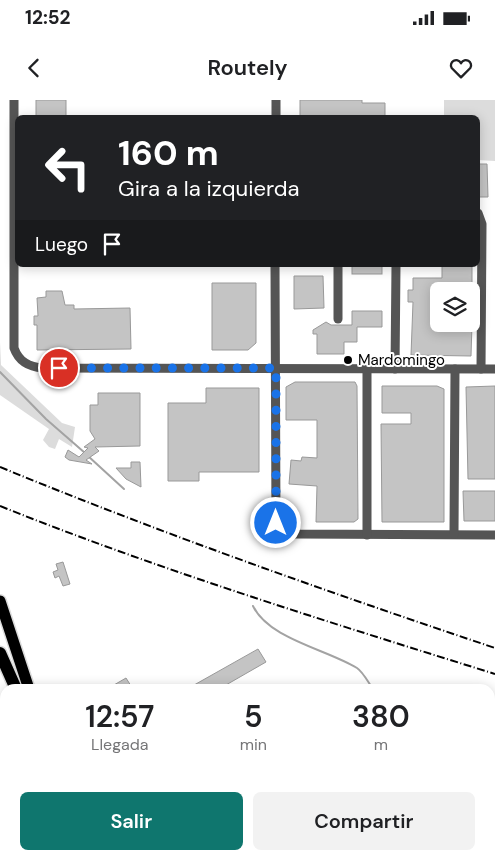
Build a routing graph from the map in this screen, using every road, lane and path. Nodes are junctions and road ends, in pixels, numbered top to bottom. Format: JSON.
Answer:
{"nodes":[{"id":1,"x":14,"y":100,"type":"edge"},
{"id":2,"x":276,"y":100,"type":"edge"},
{"id":3,"x":276,"y":115,"type":"edge"},
{"id":4,"x":480,"y":218,"type":"edge"},
{"id":5,"x":275,"y":267,"type":"edge"},
{"id":6,"x":338,"y":267,"type":"edge"},
{"id":7,"x":396,"y":267,"type":"edge"},
{"id":8,"x":338,"y":319,"type":"dead end"},
{"id":9,"x":276,"y":368,"type":"junction"},
{"id":10,"x":367,"y":369,"type":"junction"},
{"id":11,"x":395,"y":369,"type":"junction"},
{"id":12,"x":455,"y":369,"type":"junction"},
{"id":13,"x":481,"y":369,"type":"junction"},
{"id":14,"x":495,"y":369,"type":"edge"},
{"id":15,"x":367,"y":534,"type":"junction"},
{"id":16,"x":454,"y":534,"type":"junction"},
{"id":17,"x":495,"y":535,"type":"edge"},
{"id":18,"x":0,"y":601,"type":"edge"},
{"id":19,"x":0,"y":653,"type":"edge"},
{"id":20,"x":0,"y":664,"type":"edge"},
{"id":21,"x":7,"y":684,"type":"edge"},
{"id":22,"x":14,"y":684,"type":"edge"},
{"id":23,"x":27,"y":684,"type":"edge"}],
"edges":[{"from":1,"to":9,"type":"street"},
{"from":2,"to":3,"type":"street"},
{"from":4,"to":13,"type":"street"},
{"from":5,"to":9,"type":"street"},
{"from":6,"to":8,"type":"street"},
{"from":7,"to":11,"type":"street"},
{"from":9,"to":10,"type":"street"},
{"from":9,"to":15,"type":"street"},
{"from":10,"to":11,"type":"street"},
{"from":10,"to":15,"type":"street"},
{"from":11,"to":12,"type":"street"},
{"from":12,"to":13,"type":"street"},
{"from":12,"to":16,"type":"street"},
{"from":13,"to":14,"type":"street"},
{"from":15,"to":16,"type":"street"},
{"from":16,"to":17,"type":"street"},
{"from":18,"to":23,"type":"main road"},
{"from":19,"to":22,"type":"highway"},
{"from":20,"to":21,"type":"highway"}]}
